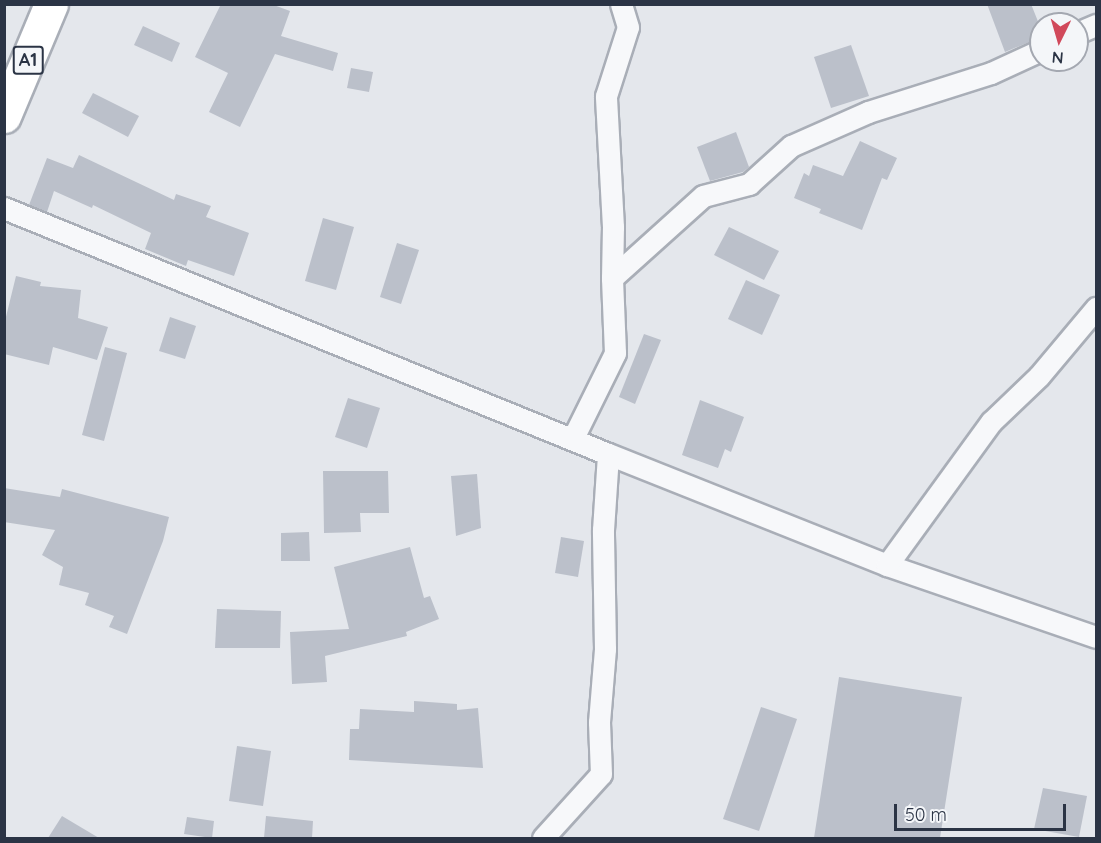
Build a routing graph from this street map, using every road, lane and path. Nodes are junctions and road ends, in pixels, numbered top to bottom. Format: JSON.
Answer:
{"nodes":[{"id":1,"x":51,"y":4,"type":"edge"},
{"id":2,"x":621,"y":4,"type":"edge"},
{"id":3,"x":1029,"y":56,"type":"edge"},
{"id":4,"x":4,"y":116,"type":"edge"},
{"id":5,"x":4,"y":208,"type":"edge"},
{"id":6,"x":612,"y":278,"type":"junction"},
{"id":7,"x":1096,"y":308,"type":"edge"},
{"id":8,"x":573,"y":438,"type":"junction"},
{"id":9,"x":608,"y":454,"type":"junction"},
{"id":10,"x":887,"y":565,"type":"junction"},
{"id":11,"x":1096,"y":637,"type":"edge"},
{"id":12,"x":543,"y":838,"type":"edge"}],
"edges":[{"from":1,"to":4,"type":"highway","number":"A1"},
{"from":2,"to":6,"type":"street"},
{"from":3,"to":6,"type":"street"},
{"from":5,"to":8,"type":"street"},
{"from":6,"to":8,"type":"street"},
{"from":7,"to":10,"type":"street"},
{"from":8,"to":9,"type":"street"},
{"from":9,"to":10,"type":"street"},
{"from":9,"to":12,"type":"street"},
{"from":10,"to":11,"type":"street"}]}
